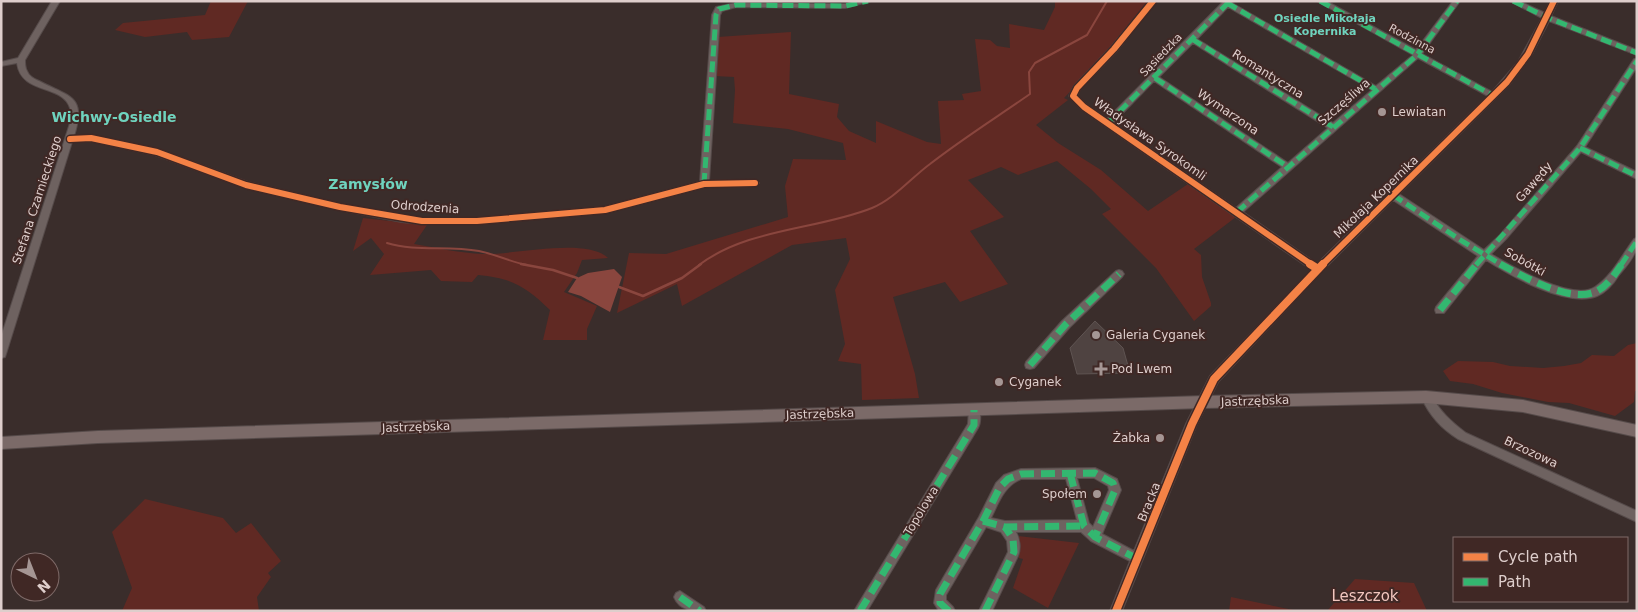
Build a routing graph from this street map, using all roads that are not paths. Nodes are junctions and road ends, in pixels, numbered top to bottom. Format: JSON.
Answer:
{"nodes":[{"id":1,"x":56,"y":1,"type":"edge"},
{"id":2,"x":868,"y":1,"type":"edge"},
{"id":3,"x":1153,"y":1,"type":"edge"},
{"id":4,"x":1457,"y":1,"type":"edge"},
{"id":5,"x":1513,"y":1,"type":"edge"},
{"id":6,"x":1554,"y":1,"type":"edge"},
{"id":7,"x":1228,"y":2,"type":"edge"},
{"id":8,"x":1324,"y":2,"type":"edge"},
{"id":9,"x":1546,"y":17,"type":"junction"},
{"id":10,"x":1192,"y":39,"type":"junction"},
{"id":11,"x":1637,"y":53,"type":"edge"},
{"id":12,"x":1417,"y":55,"type":"junction"},
{"id":13,"x":21,"y":60,"type":"junction"},
{"id":14,"x":1637,"y":61,"type":"edge"},
{"id":15,"x":1,"y":64,"type":"edge"},
{"id":16,"x":1155,"y":78,"type":"junction"},
{"id":17,"x":1377,"y":90,"type":"junction"},
{"id":18,"x":1494,"y":96,"type":"junction"},
{"id":19,"x":1108,"y":123,"type":"junction"},
{"id":20,"x":1333,"y":127,"type":"junction"},
{"id":21,"x":70,"y":139,"type":"junction"},
{"id":22,"x":1580,"y":148,"type":"junction"},
{"id":23,"x":1288,"y":167,"type":"junction"},
{"id":24,"x":1637,"y":176,"type":"edge"},
{"id":25,"x":755,"y":183,"type":"dead end"},
{"id":26,"x":704,"y":184,"type":"junction"},
{"id":27,"x":1393,"y":195,"type":"junction"},
{"id":28,"x":1237,"y":212,"type":"junction"},
{"id":29,"x":1637,"y":241,"type":"edge"},
{"id":30,"x":1485,"y":254,"type":"junction"},
{"id":31,"x":1318,"y":268,"type":"junction"},
{"id":32,"x":1119,"y":274,"type":"dead end"},
{"id":33,"x":1440,"y":310,"type":"dead end"},
{"id":34,"x":1,"y":354,"type":"edge"},
{"id":35,"x":1030,"y":365,"type":"dead end"},
{"id":36,"x":1426,"y":397,"type":"junction"},
{"id":37,"x":1204,"y":402,"type":"junction"},
{"id":38,"x":974,"y":410,"type":"junction"},
{"id":39,"x":1637,"y":431,"type":"edge"},
{"id":40,"x":1,"y":443,"type":"edge"},
{"id":41,"x":1070,"y":473,"type":"junction"},
{"id":42,"x":1637,"y":517,"type":"edge"},
{"id":43,"x":983,"y":521,"type":"junction"},
{"id":44,"x":1084,"y":526,"type":"junction"},
{"id":45,"x":1004,"y":527,"type":"junction"},
{"id":46,"x":1095,"y":537,"type":"junction"},
{"id":47,"x":1138,"y":559,"type":"junction"},
{"id":48,"x":680,"y":597,"type":"dead end"},
{"id":49,"x":700,"y":611,"type":"edge"},
{"id":50,"x":860,"y":611,"type":"edge"},
{"id":51,"x":948,"y":611,"type":"edge"},
{"id":52,"x":985,"y":611,"type":"edge"},
{"id":53,"x":1116,"y":611,"type":"edge"}],
"edges":[{"from":1,"to":13,"type":"street"},
{"from":2,"to":26,"type":"street"},
{"from":3,"to":19,"type":"street","name":"Władysława Syrokomli"},
{"from":4,"to":12,"type":"street","name":"Szczęśliwa"},
{"from":5,"to":9,"type":"street"},
{"from":6,"to":9,"type":"street","name":"Mikołaja Kopernika"},
{"from":7,"to":10,"type":"street","name":"Sąsiedzka"},
{"from":7,"to":17,"type":"street"},
{"from":8,"to":12,"type":"street","name":"Rodzinna"},
{"from":9,"to":11,"type":"street"},
{"from":9,"to":18,"type":"street","name":"Mikołaja Kopernika"},
{"from":10,"to":16,"type":"street","name":"Sąsiedzka"},
{"from":10,"to":20,"type":"street","name":"Romantyczna"},
{"from":12,"to":17,"type":"street","name":"Szczęśliwa"},
{"from":12,"to":18,"type":"street","name":"Rodzinna"},
{"from":13,"to":15,"type":"street"},
{"from":13,"to":21,"type":"street","name":"Stefana Czarnieckiego"},
{"from":14,"to":22,"type":"street","name":"Gawędy"},
{"from":16,"to":19,"type":"street","name":"Sąsiedzka"},
{"from":16,"to":23,"type":"street","name":"Wymarzona"},
{"from":17,"to":20,"type":"street","name":"Szczęśliwa"},
{"from":18,"to":27,"type":"street","name":"Mikołaja Kopernika"},
{"from":19,"to":28,"type":"street","name":"Władysława Syrokomli"},
{"from":20,"to":23,"type":"street","name":"Szczęśliwa"},
{"from":21,"to":26,"type":"street","name":"Odrodzenia"},
{"from":21,"to":34,"type":"street","name":"Stefana Czarnieckiego"},
{"from":22,"to":24,"type":"street"},
{"from":22,"to":30,"type":"street","name":"Gawędy"},
{"from":23,"to":28,"type":"street","name":"Szczęśliwa"},
{"from":25,"to":26,"type":"street","name":"Odrodzenia"},
{"from":27,"to":30,"type":"street","name":"Sobótki"},
{"from":27,"to":31,"type":"street","name":"Mikołaja Kopernika"},
{"from":28,"to":31,"type":"street","name":"Władysława Syrokomli"},
{"from":29,"to":30,"type":"street","name":"Sobótki"},
{"from":30,"to":33,"type":"street","name":"Gawędy"},
{"from":31,"to":37,"type":"street","name":"Mikołaja Kopernika"},
{"from":32,"to":35,"type":"street"},
{"from":36,"to":37,"type":"main road","name":"Jastrzębska"},
{"from":36,"to":39,"type":"main road","name":"Jastrzębska"},
{"from":36,"to":42,"type":"street","name":"Brzozowa"},
{"from":37,"to":38,"type":"main road","name":"Jastrzębska"},
{"from":37,"to":47,"type":"street","name":"Bracka"},
{"from":38,"to":40,"type":"main road","name":"Jastrzębska"},
{"from":38,"to":50,"type":"street","name":"Topolowa"},
{"from":41,"to":43,"type":"street"},
{"from":41,"to":44,"type":"street"},
{"from":41,"to":46,"type":"street"},
{"from":43,"to":45,"type":"street"},
{"from":43,"to":51,"type":"street"},
{"from":44,"to":45,"type":"street"},
{"from":44,"to":46,"type":"street"},
{"from":45,"to":52,"type":"street"},
{"from":46,"to":47,"type":"street"},
{"from":47,"to":53,"type":"street","name":"Bracka"},
{"from":48,"to":49,"type":"street"}]}
